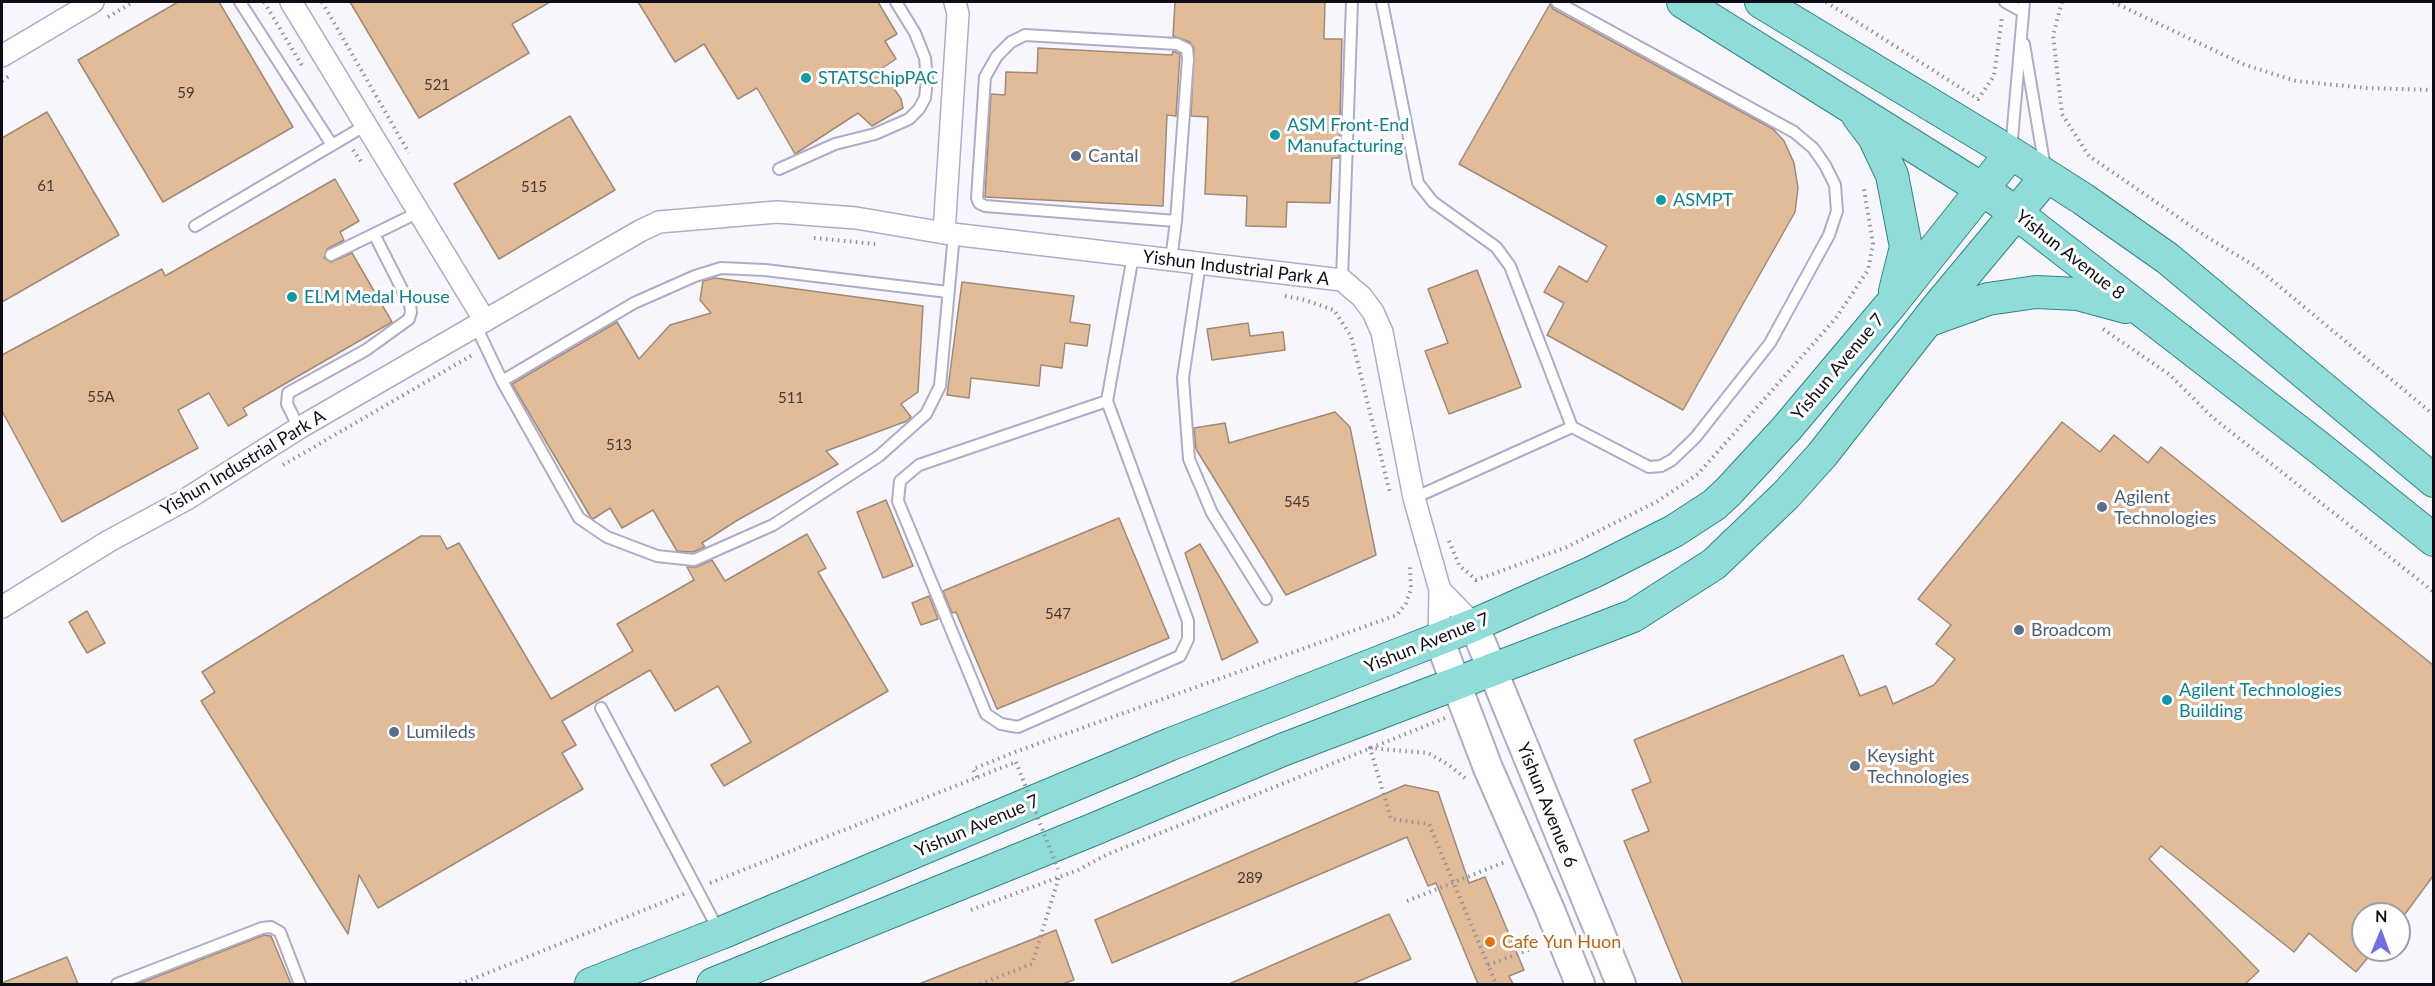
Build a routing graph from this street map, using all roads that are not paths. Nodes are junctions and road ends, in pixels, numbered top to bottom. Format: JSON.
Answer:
{"nodes":[{"id":1,"x":93,"y":2,"type":"edge"},
{"id":2,"x":240,"y":2,"type":"edge"},
{"id":3,"x":291,"y":2,"type":"edge"},
{"id":4,"x":896,"y":2,"type":"edge"},
{"id":5,"x":956,"y":2,"type":"edge"},
{"id":6,"x":1352,"y":2,"type":"edge"},
{"id":7,"x":1382,"y":2,"type":"edge"},
{"id":8,"x":1557,"y":2,"type":"edge"},
{"id":9,"x":1683,"y":2,"type":"edge"},
{"id":10,"x":1761,"y":2,"type":"edge"},
{"id":11,"x":2004,"y":7,"type":"edge"},
{"id":12,"x":2024,"y":7,"type":"edge"},
{"id":13,"x":2022,"y":29,"type":"junction"},
{"id":14,"x":2,"y":56,"type":"edge"},
{"id":15,"x":1851,"y":106,"type":"junction"},
{"id":16,"x":366,"y":125,"type":"junction"},
{"id":17,"x":332,"y":145,"type":"junction"},
{"id":18,"x":2010,"y":153,"type":"junction"},
{"id":19,"x":779,"y":169,"type":"dead end"},
{"id":20,"x":2047,"y":176,"type":"junction"},
{"id":21,"x":1982,"y":189,"type":"junction"},
{"id":22,"x":419,"y":212,"type":"junction"},
{"id":23,"x":2016,"y":213,"type":"junction"},
{"id":24,"x":1176,"y":220,"type":"junction"},
{"id":25,"x":195,"y":226,"type":"dead end"},
{"id":26,"x":374,"y":234,"type":"junction"},
{"id":27,"x":949,"y":234,"type":"junction"},
{"id":28,"x":331,"y":255,"type":"dead end"},
{"id":29,"x":1133,"y":256,"type":"junction"},
{"id":30,"x":1171,"y":260,"type":"junction"},
{"id":31,"x":1200,"y":263,"type":"junction"},
{"id":32,"x":1342,"y":280,"type":"junction"},
{"id":33,"x":948,"y":292,"type":"junction"},
{"id":34,"x":1892,"y":303,"type":"junction"},
{"id":35,"x":2141,"y":311,"type":"junction"},
{"id":36,"x":1926,"y":322,"type":"junction"},
{"id":37,"x":481,"y":324,"type":"junction"},
{"id":38,"x":502,"y":381,"type":"junction"},
{"id":39,"x":1107,"y":401,"type":"junction"},
{"id":40,"x":1572,"y":427,"type":"junction"},
{"id":41,"x":299,"y":428,"type":"junction"},
{"id":42,"x":2433,"y":481,"type":"edge"},
{"id":43,"x":1414,"y":498,"type":"junction"},
{"id":44,"x":2433,"y":540,"type":"edge"},
{"id":45,"x":1440,"y":590,"type":"junction"},
{"id":46,"x":1266,"y":599,"type":"dead end"},
{"id":47,"x":2,"y":607,"type":"edge"},
{"id":48,"x":1474,"y":625,"type":"junction"},
{"id":49,"x":1439,"y":639,"type":"junction"},
{"id":50,"x":1492,"y":671,"type":"junction"},
{"id":51,"x":1455,"y":684,"type":"junction"},
{"id":52,"x":602,"y":708,"type":"dead end"},
{"id":53,"x":1263,"y":709,"type":"junction"},
{"id":54,"x":1282,"y":750,"type":"junction"},
{"id":55,"x":721,"y":933,"type":"junction"},
{"id":56,"x":117,"y":984,"type":"edge"},
{"id":57,"x":300,"y":984,"type":"edge"},
{"id":58,"x":591,"y":984,"type":"edge"},
{"id":59,"x":712,"y":984,"type":"edge"},
{"id":60,"x":1580,"y":984,"type":"edge"},
{"id":61,"x":1621,"y":984,"type":"edge"}],
"edges":[{"from":1,"to":14,"type":"street"},
{"from":2,"to":17,"type":"lane"},
{"from":3,"to":16,"type":"street"},
{"from":4,"to":19,"type":"lane"},
{"from":5,"to":27,"type":"street"},
{"from":6,"to":32,"type":"lane"},
{"from":7,"to":40,"type":"lane"},
{"from":8,"to":40,"type":"lane"},
{"from":9,"to":15,"type":"main road","name":"Yishun Avenue 8"},
{"from":10,"to":18,"type":"main road"},
{"from":11,"to":12,"type":"lane"},
{"from":12,"to":13,"type":"lane"},
{"from":13,"to":18,"type":"lane"},
{"from":13,"to":20,"type":"lane"},
{"from":15,"to":21,"type":"main road","name":"Yishun Avenue 8"},
{"from":15,"to":34,"type":"main road"},
{"from":16,"to":17,"type":"lane"},
{"from":16,"to":22,"type":"street"},
{"from":17,"to":25,"type":"lane"},
{"from":18,"to":20,"type":"main road"},
{"from":18,"to":21,"type":"main road","name":"Yishun Avenue 7"},
{"from":20,"to":23,"type":"main road"},
{"from":20,"to":42,"type":"main road"},
{"from":21,"to":23,"type":"main road","name":"Yishun Avenue 8"},
{"from":21,"to":34,"type":"main road","name":"Yishun Avenue 7"},
{"from":22,"to":26,"type":"lane"},
{"from":22,"to":37,"type":"street"},
{"from":23,"to":35,"type":"main road","name":"Yishun Avenue 8"},
{"from":23,"to":36,"type":"main road"},
{"from":24,"to":24,"type":"lane"},
{"from":24,"to":30,"type":"lane"},
{"from":26,"to":28,"type":"lane"},
{"from":26,"to":41,"type":"lane"},
{"from":27,"to":29,"type":"street","name":"Yishun Industrial Park A"},
{"from":27,"to":33,"type":"lane"},
{"from":27,"to":37,"type":"street","name":"Yishun Industrial Park A"},
{"from":29,"to":30,"type":"street","name":"Yishun Industrial Park A"},
{"from":29,"to":39,"type":"lane"},
{"from":30,"to":31,"type":"street","name":"Yishun Industrial Park A"},
{"from":31,"to":32,"type":"street","name":"Yishun Industrial Park A"},
{"from":31,"to":46,"type":"lane"},
{"from":32,"to":43,"type":"street","name":"Yishun Industrial Park A"},
{"from":33,"to":38,"type":"lane"},
{"from":33,"to":38,"type":"lane"},
{"from":34,"to":48,"type":"main road","name":"Yishun Avenue 7"},
{"from":35,"to":36,"type":"main road"},
{"from":35,"to":44,"type":"main road","name":"Yishun Avenue 8"},
{"from":36,"to":50,"type":"main road"},
{"from":37,"to":38,"type":"lane"},
{"from":37,"to":41,"type":"street","name":"Yishun Industrial Park A"},
{"from":39,"to":39,"type":"lane"},
{"from":40,"to":43,"type":"lane"},
{"from":41,"to":47,"type":"street","name":"Yishun Industrial Park A"},
{"from":43,"to":45,"type":"street","name":"Yishun Industrial Park A"},
{"from":45,"to":48,"type":"street","name":"Yishun Industrial Park A"},
{"from":45,"to":49,"type":"street","name":"Yishun Industrial Park A"},
{"from":48,"to":49,"type":"main road","name":"Yishun Avenue 7"},
{"from":48,"to":50,"type":"main road","name":"Yishun Avenue 6"},
{"from":49,"to":51,"type":"main road","name":"Yishun Avenue 6"},
{"from":49,"to":53,"type":"main road","name":"Yishun Avenue 7"},
{"from":50,"to":51,"type":"main road"},
{"from":50,"to":61,"type":"main road","name":"Yishun Avenue 6"},
{"from":51,"to":54,"type":"main road"},
{"from":51,"to":60,"type":"main road","name":"Yishun Avenue 6"},
{"from":52,"to":55,"type":"lane"},
{"from":53,"to":54,"type":"main road"},
{"from":53,"to":55,"type":"main road","name":"Yishun Avenue 7"},
{"from":54,"to":59,"type":"main road"},
{"from":55,"to":58,"type":"main road","name":"Yishun Avenue 7"},
{"from":56,"to":57,"type":"lane"}]}
